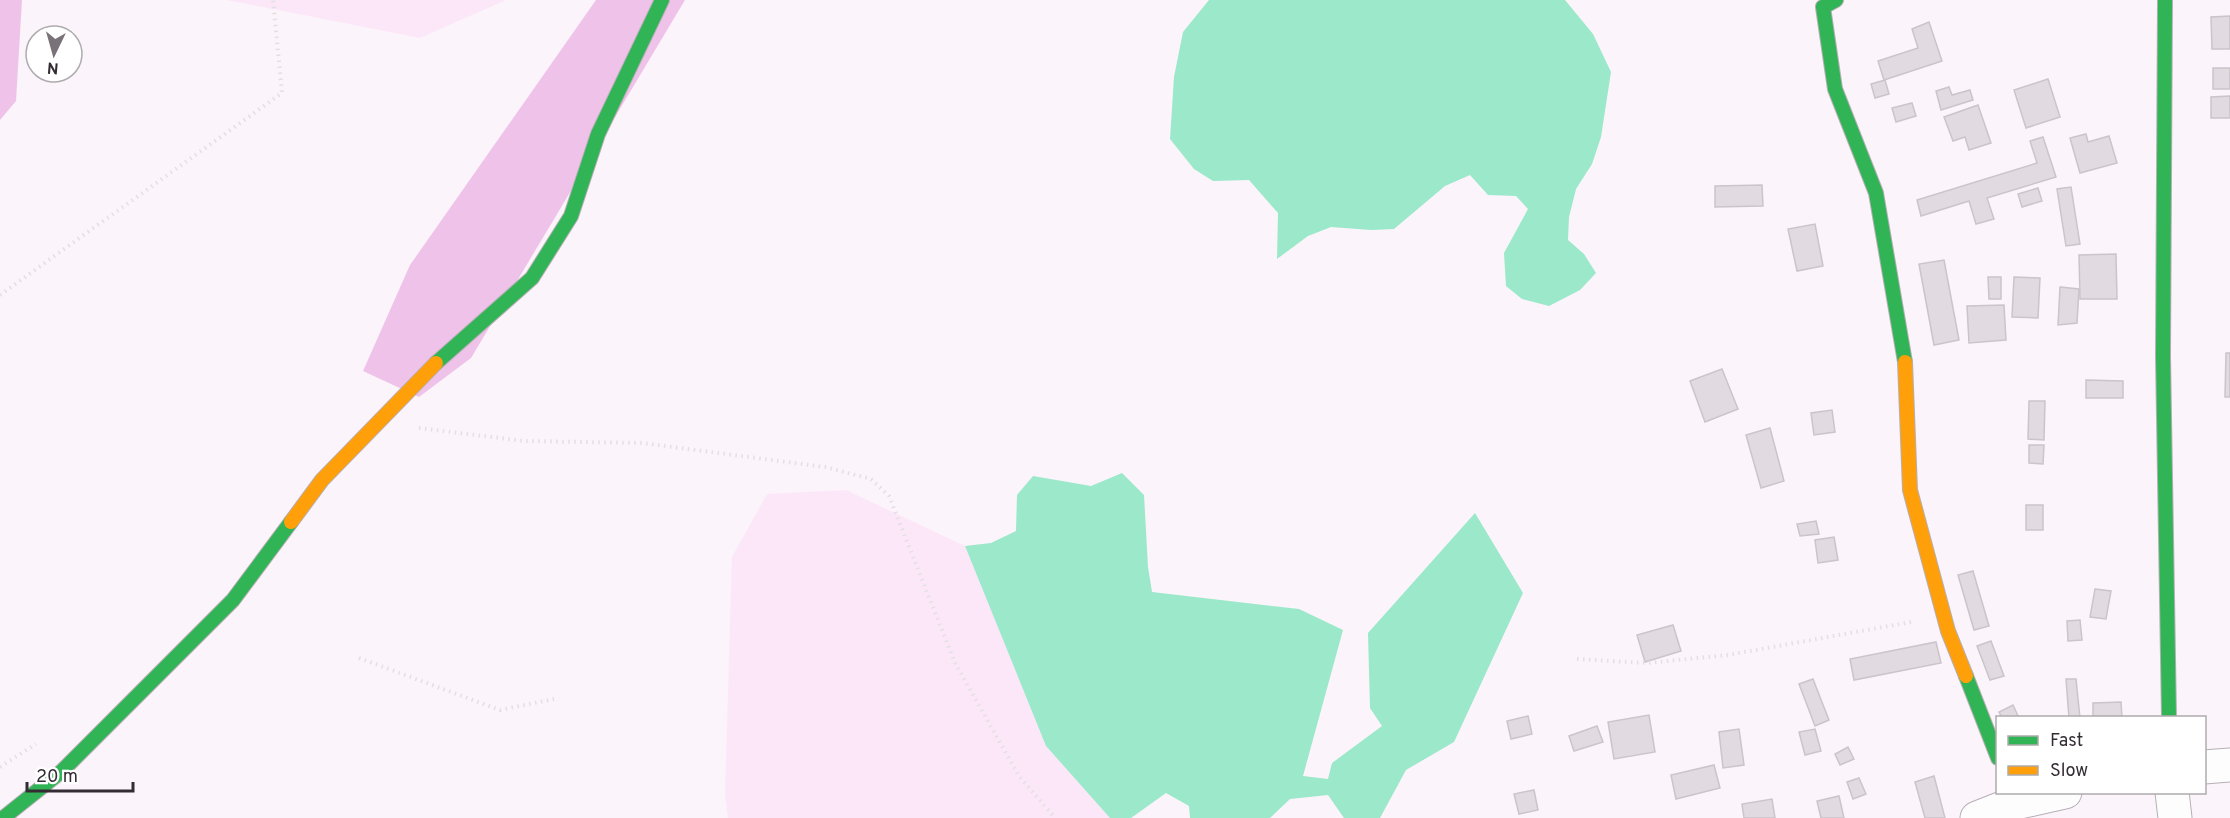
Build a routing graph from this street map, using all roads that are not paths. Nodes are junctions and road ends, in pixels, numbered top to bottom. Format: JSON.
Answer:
{"nodes":[{"id":1,"x":662,"y":0,"type":"edge"},
{"id":2,"x":1836,"y":0,"type":"edge"},
{"id":3,"x":2165,"y":0,"type":"edge"},
{"id":4,"x":2169,"y":716,"type":"edge"},
{"id":5,"x":1996,"y":753,"type":"edge"},
{"id":6,"x":2230,"y":765,"type":"edge"},
{"id":7,"x":2206,"y":767,"type":"edge"},
{"id":8,"x":2048,"y":794,"type":"edge"},
{"id":9,"x":2172,"y":794,"type":"edge"},
{"id":10,"x":2013,"y":798,"type":"edge"},
{"id":11,"x":3,"y":818,"type":"edge"},
{"id":12,"x":1977,"y":818,"type":"edge"},
{"id":13,"x":2175,"y":818,"type":"edge"}],
"edges":[{"from":1,"to":11,"type":"street"},
{"from":2,"to":5,"type":"street"},
{"from":3,"to":4,"type":"street"},
{"from":6,"to":7,"type":"street"},
{"from":8,"to":10,"type":"street"},
{"from":9,"to":13,"type":"street"},
{"from":10,"to":12,"type":"street"}]}
